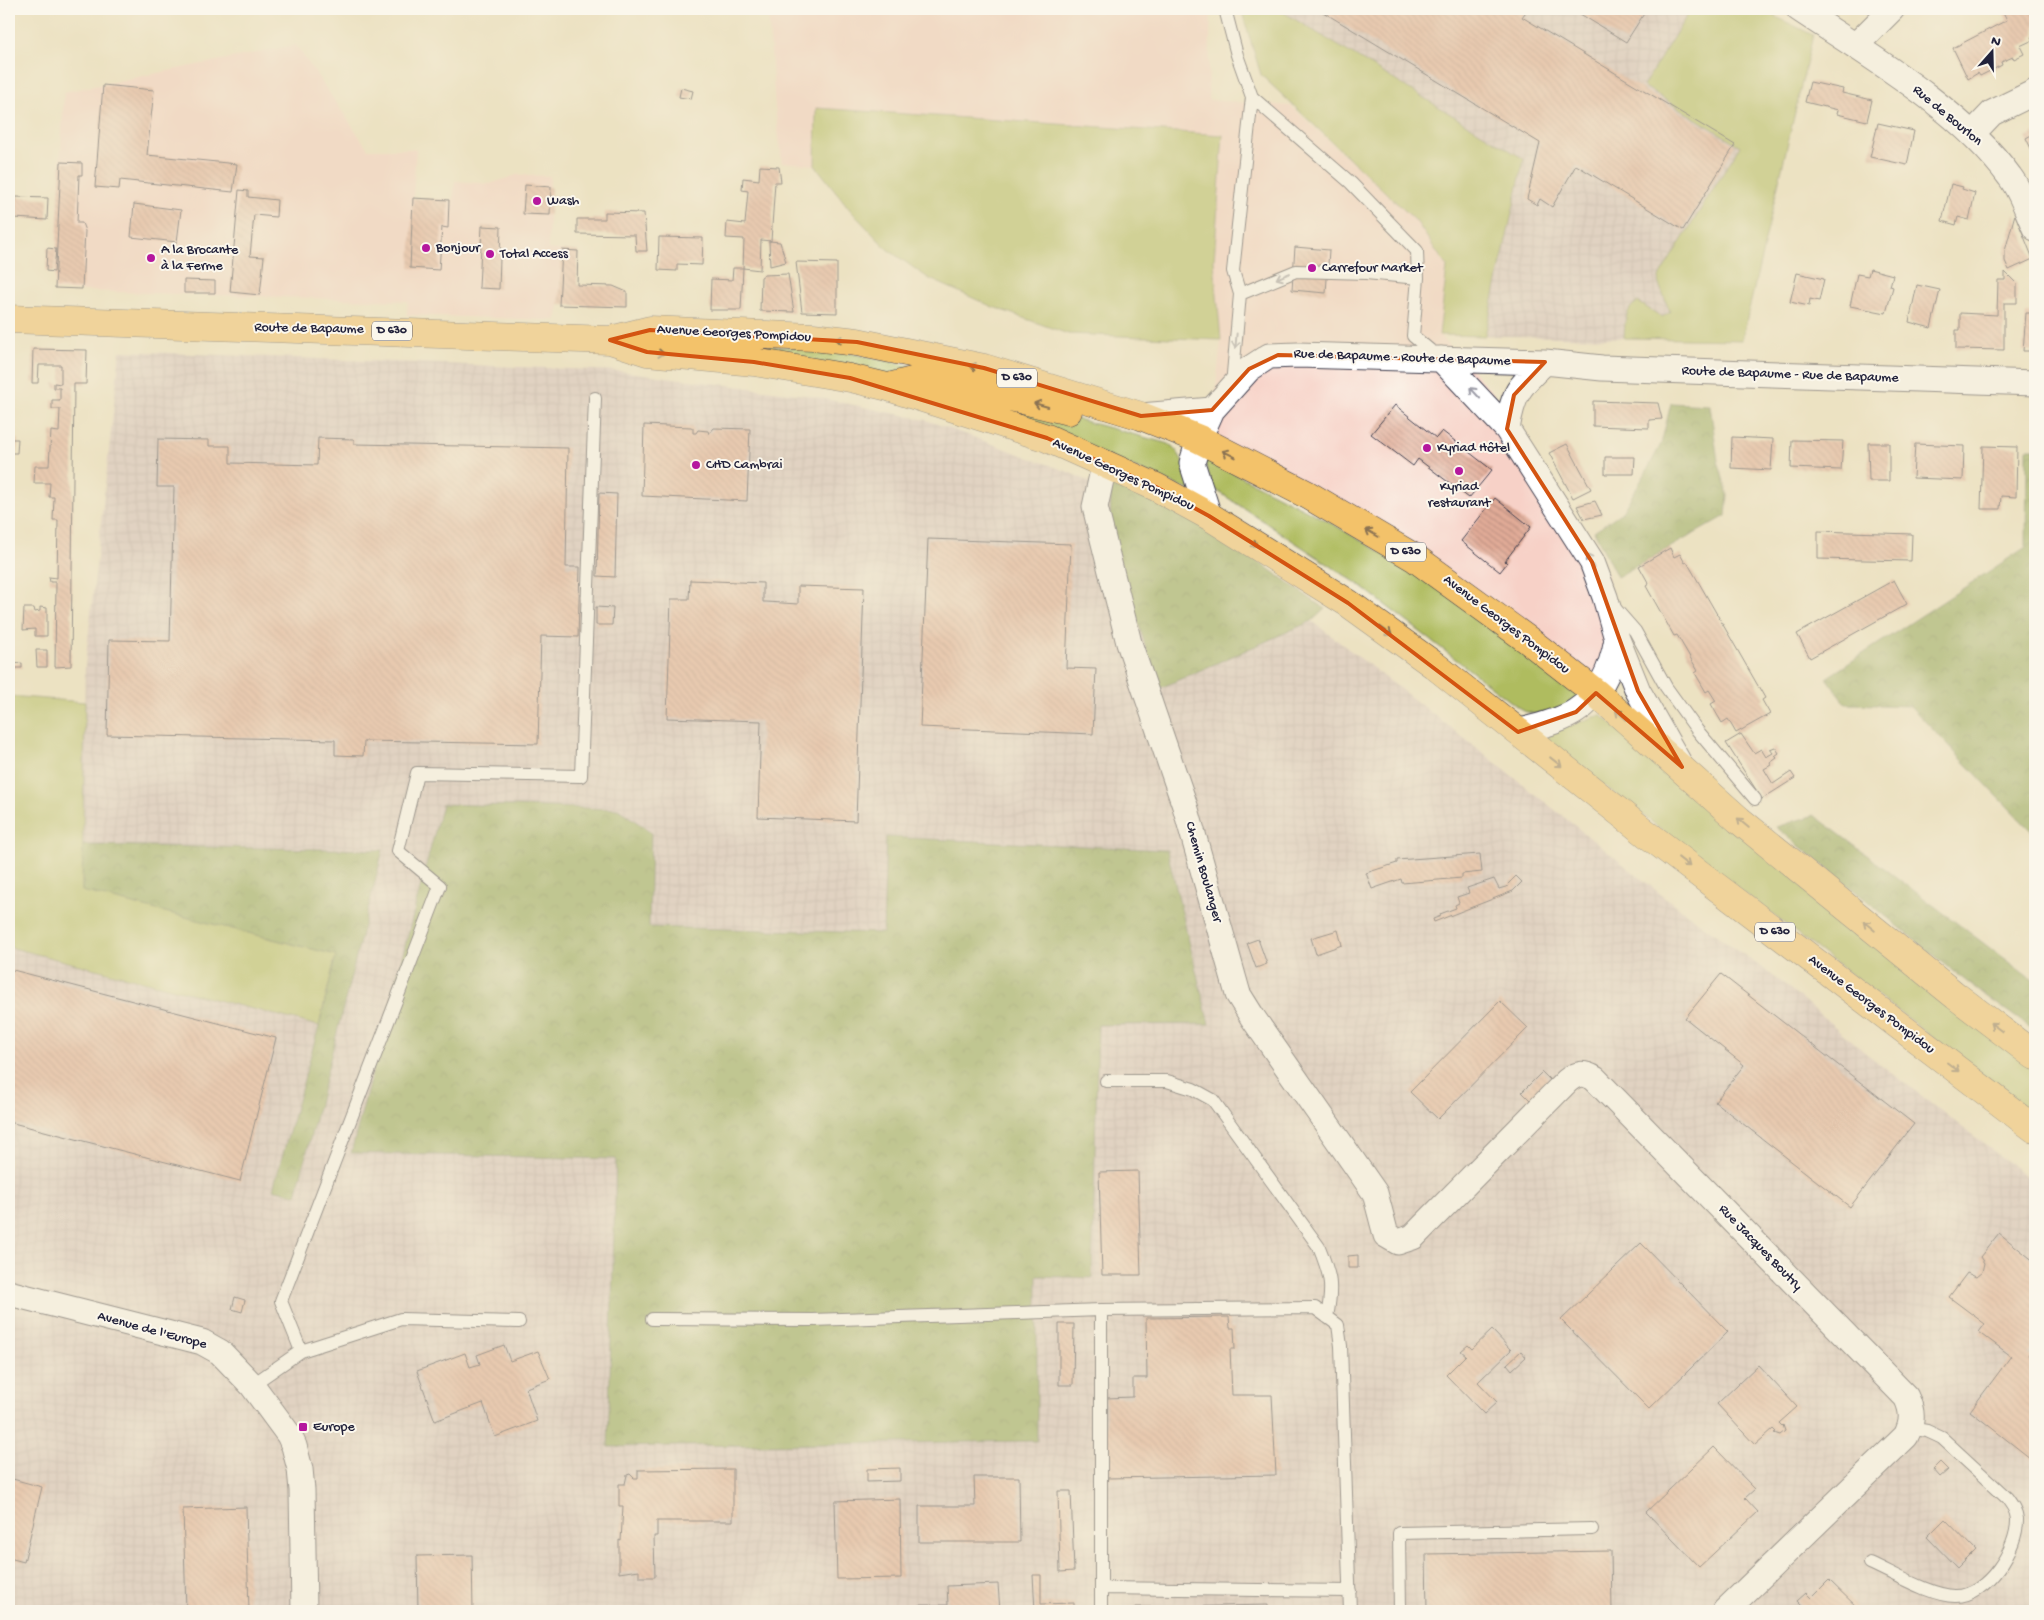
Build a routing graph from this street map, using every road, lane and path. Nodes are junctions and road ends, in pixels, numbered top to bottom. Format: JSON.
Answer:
{"nodes":[{"id":1,"x":1225,"y":9,"type":"edge"},
{"id":2,"x":1799,"y":9,"type":"edge"},
{"id":3,"x":1892,"y":9,"type":"edge"},
{"id":4,"x":1855,"y":46,"type":"junction"},
{"id":5,"x":2035,"y":92,"type":"edge"},
{"id":6,"x":1252,"y":97,"type":"junction"},
{"id":7,"x":1972,"y":134,"type":"junction"},
{"id":8,"x":2035,"y":228,"type":"edge"},
{"id":9,"x":1418,"y":278,"type":"junction"},
{"id":10,"x":1240,"y":294,"type":"junction"},
{"id":11,"x":9,"y":319,"type":"edge"},
{"id":12,"x":610,"y":340,"type":"junction"},
{"id":13,"x":1441,"y":359,"type":"junction"},
{"id":14,"x":1545,"y":362,"type":"junction"},
{"id":15,"x":2035,"y":383,"type":"edge"},
{"id":16,"x":888,"y":387,"type":"junction"},
{"id":17,"x":1232,"y":388,"type":"junction"},
{"id":18,"x":594,"y":398,"type":"dead end"},
{"id":19,"x":1212,"y":410,"type":"junction"},
{"id":20,"x":1141,"y":416,"type":"junction"},
{"id":21,"x":1507,"y":429,"type":"junction"},
{"id":22,"x":1199,"y":439,"type":"junction"},
{"id":23,"x":1107,"y":464,"type":"junction"},
{"id":24,"x":1209,"y":516,"type":"junction"},
{"id":25,"x":1605,"y":597,"type":"junction"},
{"id":26,"x":1617,"y":639,"type":"junction"},
{"id":27,"x":1596,"y":693,"type":"junction"},
{"id":28,"x":1518,"y":732,"type":"junction"},
{"id":29,"x":1682,"y":767,"type":"junction"},
{"id":30,"x":1755,"y":798,"type":"dead end"},
{"id":31,"x":2035,"y":1056,"type":"edge"},
{"id":32,"x":1106,"y":1081,"type":"dead end"},
{"id":33,"x":2035,"y":1129,"type":"edge"},
{"id":34,"x":1398,"y":1242,"type":"joint"},
{"id":35,"x":9,"y":1293,"type":"edge"},
{"id":36,"x":1101,"y":1310,"type":"junction"},
{"id":37,"x":1327,"y":1317,"type":"junction"},
{"id":38,"x":652,"y":1319,"type":"dead end"},
{"id":39,"x":519,"y":1322,"type":"dead end"},
{"id":40,"x":301,"y":1351,"type":"junction"},
{"id":41,"x":252,"y":1385,"type":"junction"},
{"id":42,"x":1910,"y":1428,"type":"junction"},
{"id":43,"x":1592,"y":1529,"type":"dead end"},
{"id":44,"x":1870,"y":1563,"type":"dead end"},
{"id":45,"x":1101,"y":1588,"type":"junction"},
{"id":46,"x":1350,"y":1591,"type":"junction"},
{"id":47,"x":304,"y":1611,"type":"edge"},
{"id":48,"x":1101,"y":1611,"type":"edge"},
{"id":49,"x":1350,"y":1611,"type":"edge"},
{"id":50,"x":1400,"y":1611,"type":"edge"},
{"id":51,"x":1725,"y":1611,"type":"edge"}],
"edges":[{"from":1,"to":6,"type":"lane"},
{"from":2,"to":4,"type":"street","name":"Rue de Bourlon"},
{"from":3,"to":4,"type":"street"},
{"from":4,"to":7,"type":"street","name":"Rue de Bourlon"},
{"from":5,"to":7,"type":"street"},
{"from":6,"to":9,"type":"lane"},
{"from":6,"to":10,"type":"lane"},
{"from":7,"to":8,"type":"street","name":"Rue de Bourlon"},
{"from":9,"to":10,"type":"lane","one_way":true},
{"from":9,"to":13,"type":"lane"},
{"from":10,"to":17,"type":"lane","one_way":true},
{"from":11,"to":12,"type":"main road","name":"Route de Bapaume","number":"D 630"},
{"from":12,"to":16,"type":"main road","name":"Avenue Georges Pompidou","number":"D 630","one_way":true},
{"from":20,"to":12,"type":"main road","name":"Avenue Georges Pompidou","number":"D 630","one_way":true},
{"from":13,"to":14,"type":"street","name":"Rue de Bapaume - Route de Bapaume"},
{"from":13,"to":17,"type":"street","name":"Rue de Bapaume - Route de Bapaume"},
{"from":21,"to":13,"type":"street","one_way":true},
{"from":14,"to":15,"type":"street","name":"Route de Bapaume - Rue de Bapaume"},
{"from":14,"to":21,"type":"street"},
{"from":20,"to":16,"type":"main road","one_way":true},
{"from":16,"to":23,"type":"main road","name":"Avenue Georges Pompidou","number":"D 630"},
{"from":17,"to":19,"type":"street"},
{"from":18,"to":40,"type":"lane"},
{"from":19,"to":20,"type":"street"},
{"from":19,"to":22,"type":"street"},
{"from":20,"to":22,"type":"main road","name":"Avenue Georges Pompidou","number":"D 630"},
{"from":25,"to":21,"type":"street","one_way":true},
{"from":22,"to":24,"type":"street"},
{"from":27,"to":22,"type":"main road","name":"Avenue Georges Pompidou","number":"D 630","one_way":true},
{"from":23,"to":24,"type":"main road","name":"Avenue Georges Pompidou","number":"D 630"},
{"from":23,"to":34,"type":"street","name":"Chemin Boulanger"},
{"from":24,"to":28,"type":"main road","name":"Avenue Georges Pompidou","number":"D 630","one_way":true},
{"from":25,"to":26,"type":"street"},
{"from":25,"to":30,"type":"lane"},
{"from":26,"to":27,"type":"street"},
{"from":26,"to":29,"type":"street"},
{"from":27,"to":28,"type":"street"},
{"from":29,"to":27,"type":"main road","name":"Avenue Georges Pompidou","number":"D 630","one_way":true},
{"from":28,"to":33,"type":"main road","name":"Avenue Georges Pompidou","number":"D 630","one_way":true},
{"from":31,"to":29,"type":"main road","name":"Avenue Georges Pompidou","number":"D 630","one_way":true},
{"from":32,"to":37,"type":"lane"},
{"from":34,"to":42,"type":"street","name":"Rue Jacques Boutry"},
{"from":35,"to":41,"type":"street","name":"Avenue de l'Europe"},
{"from":36,"to":37,"type":"lane"},
{"from":36,"to":38,"type":"lane"},
{"from":36,"to":45,"type":"lane"},
{"from":37,"to":46,"type":"lane"},
{"from":39,"to":40,"type":"lane"},
{"from":40,"to":41,"type":"lane"},
{"from":41,"to":47,"type":"street","name":"Avenue de l'Europe"},
{"from":42,"to":44,"type":"lane"},
{"from":42,"to":51,"type":"street"},
{"from":43,"to":50,"type":"lane"},
{"from":45,"to":46,"type":"lane"},
{"from":45,"to":48,"type":"lane"},
{"from":46,"to":49,"type":"lane"}]}
